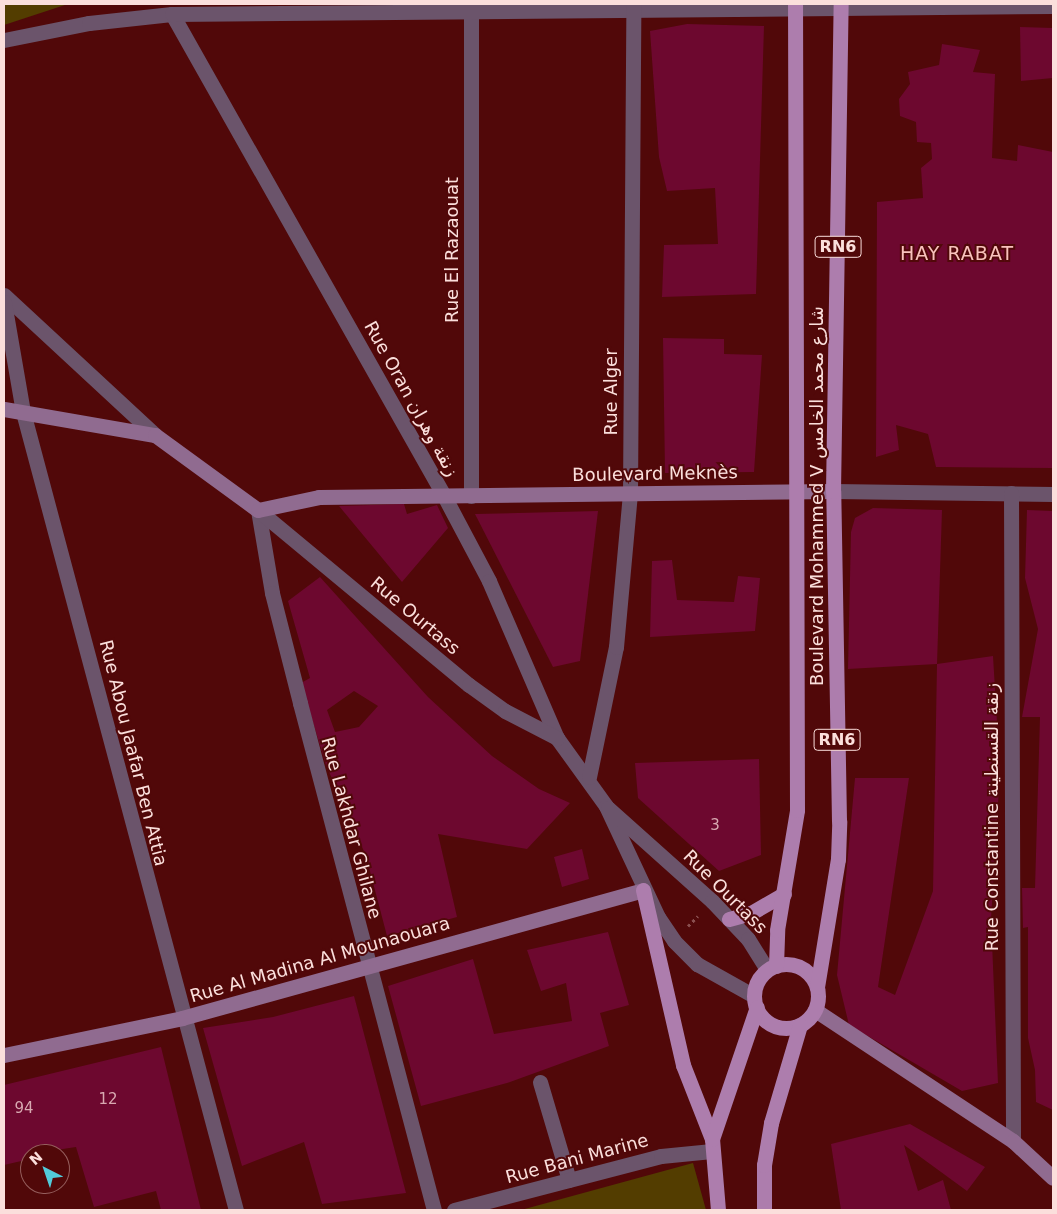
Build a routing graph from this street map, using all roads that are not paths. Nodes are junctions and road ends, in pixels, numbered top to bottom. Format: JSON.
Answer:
{"nodes":[{"id":1,"x":633,"y":6,"type":"edge"},
{"id":2,"x":795,"y":6,"type":"edge"},
{"id":3,"x":842,"y":6,"type":"edge"},
{"id":4,"x":1053,"y":6,"type":"edge"},
{"id":5,"x":329,"y":7,"type":"edge"},
{"id":6,"x":471,"y":9,"type":"edge"},
{"id":7,"x":172,"y":14,"type":"junction"},
{"id":8,"x":4,"y":40,"type":"edge"},
{"id":9,"x":4,"y":295,"type":"edge"},
{"id":10,"x":4,"y":302,"type":"edge"},
{"id":11,"x":4,"y":409,"type":"edge"},
{"id":12,"x":24,"y":412,"type":"junction"},
{"id":13,"x":155,"y":435,"type":"junction"},
{"id":14,"x":795,"y":490,"type":"junction"},
{"id":15,"x":833,"y":491,"type":"junction"},
{"id":16,"x":1011,"y":493,"type":"junction"},
{"id":17,"x":443,"y":494,"type":"junction"},
{"id":18,"x":630,"y":494,"type":"junction"},
{"id":19,"x":1053,"y":494,"type":"edge"},
{"id":20,"x":471,"y":496,"type":"junction"},
{"id":21,"x":258,"y":510,"type":"junction"},
{"id":22,"x":557,"y":738,"type":"junction"},
{"id":23,"x":589,"y":777,"type":"junction"},
{"id":24,"x":606,"y":806,"type":"junction"},
{"id":25,"x":643,"y":890,"type":"junction"},
{"id":26,"x":784,"y":894,"type":"junction"},
{"id":27,"x":729,"y":919,"type":"junction"},
{"id":28,"x":368,"y":965,"type":"junction"},
{"id":29,"x":771,"y":968,"type":"junction"},
{"id":30,"x":817,"y":987,"type":"junction"},
{"id":31,"x":756,"y":1002,"type":"junction"},
{"id":32,"x":815,"y":1010,"type":"junction"},
{"id":33,"x":182,"y":1018,"type":"junction"},
{"id":34,"x":800,"y":1025,"type":"junction"},
{"id":35,"x":4,"y":1055,"type":"edge"},
{"id":36,"x":540,"y":1082,"type":"dead end"},
{"id":37,"x":1013,"y":1141,"type":"junction"},
{"id":38,"x":712,"y":1145,"type":"junction"},
{"id":39,"x":1053,"y":1178,"type":"edge"},
{"id":40,"x":569,"y":1180,"type":"junction"},
{"id":41,"x":236,"y":1210,"type":"edge"},
{"id":42,"x":434,"y":1210,"type":"edge"},
{"id":43,"x":454,"y":1210,"type":"edge"},
{"id":44,"x":718,"y":1210,"type":"edge"},
{"id":45,"x":764,"y":1210,"type":"edge"}],
"edges":[{"from":1,"to":2,"type":"street"},
{"from":1,"to":6,"type":"street"},
{"from":1,"to":18,"type":"street","name":"Rue Alger"},
{"from":2,"to":3,"type":"street"},
{"from":2,"to":14,"type":"main road","name":"Boulevard Mohammed V شارع محمد الخامس","number":"RN6"},
{"from":3,"to":4,"type":"street"},
{"from":3,"to":15,"type":"main road","name":"Boulevard Mohammed V شارع محمد الخامس","number":"RN6"},
{"from":5,"to":6,"type":"street"},
{"from":5,"to":7,"type":"street"},
{"from":6,"to":20,"type":"street","name":"Rue El Razaouat"},
{"from":7,"to":8,"type":"street"},
{"from":7,"to":17,"type":"street","name":"Rue Oran زنقة وهران"},
{"from":9,"to":13,"type":"street"},
{"from":10,"to":12,"type":"street","name":"Rue Abou Jaafar Ben Attia"},
{"from":11,"to":12,"type":"street"},
{"from":12,"to":13,"type":"street"},
{"from":12,"to":33,"type":"street","name":"Rue Abou Jaafar Ben Attia"},
{"from":13,"to":21,"type":"street"},
{"from":14,"to":15,"type":"street","name":"Boulevard Meknès"},
{"from":14,"to":18,"type":"street","name":"Boulevard Meknès"},
{"from":14,"to":26,"type":"main road","name":"Boulevard Mohammed V شارع محمد الخامس","number":"RN6"},
{"from":15,"to":16,"type":"street","name":"Boulevard Meknès"},
{"from":15,"to":30,"type":"main road","name":"Boulevard Mohammed V شارع محمد الخامس","number":"RN6"},
{"from":16,"to":19,"type":"street","name":"Boulevard Meknès"},
{"from":16,"to":37,"type":"street","name":"Rue Constantine زنقة القسنطينة"},
{"from":17,"to":20,"type":"street","name":"Boulevard Meknès"},
{"from":17,"to":21,"type":"street","name":"Boulevard Meknès"},
{"from":17,"to":22,"type":"street","name":"Rue Oran زنقة وهران"},
{"from":18,"to":20,"type":"street","name":"Boulevard Meknès"},
{"from":18,"to":23,"type":"street","name":"Rue Alger"},
{"from":21,"to":22,"type":"street","name":"Rue Ourtass"},
{"from":21,"to":28,"type":"street","name":"Rue Lakhdar Ghilane"},
{"from":22,"to":23,"type":"street","name":"Rue Oran زنقة وهران"},
{"from":23,"to":24,"type":"street","name":"Rue Oran زنقة وهران"},
{"from":24,"to":25,"type":"street"},
{"from":24,"to":27,"type":"street","name":"Rue Ourtass"},
{"from":25,"to":28,"type":"street","name":"Rue Al Madina Al Mounaouara"},
{"from":25,"to":31,"type":"street"},
{"from":25,"to":38,"type":"main road"},
{"from":26,"to":27,"type":"main road"},
{"from":26,"to":29,"type":"main road","name":"Boulevard Mohammed V شارع محمد الخامس","number":"RN6"},
{"from":27,"to":29,"type":"street","name":"Rue Ourtass"},
{"from":28,"to":33,"type":"street","name":"Rue Al Madina Al Mounaouara"},
{"from":28,"to":42,"type":"street","name":"Rue Lakhdar Ghilane"},
{"from":29,"to":30,"type":"main road"},
{"from":29,"to":31,"type":"main road","number":"RN6"},
{"from":30,"to":32,"type":"main road","number":"RN6"},
{"from":31,"to":34,"type":"main road"},
{"from":31,"to":38,"type":"main road","number":"RN6"},
{"from":32,"to":34,"type":"main road"},
{"from":32,"to":37,"type":"street"},
{"from":33,"to":35,"type":"street","name":"Rue Al Madina Al Mounaouara"},
{"from":33,"to":41,"type":"street","name":"Rue Abou Jaafar Ben Attia"},
{"from":34,"to":45,"type":"main road"},
{"from":36,"to":40,"type":"street"},
{"from":37,"to":39,"type":"street"},
{"from":38,"to":40,"type":"street","name":"Rue Bani Marine"},
{"from":38,"to":44,"type":"main road","number":"RN6"},
{"from":40,"to":43,"type":"street","name":"Rue Bani Marine"}]}
